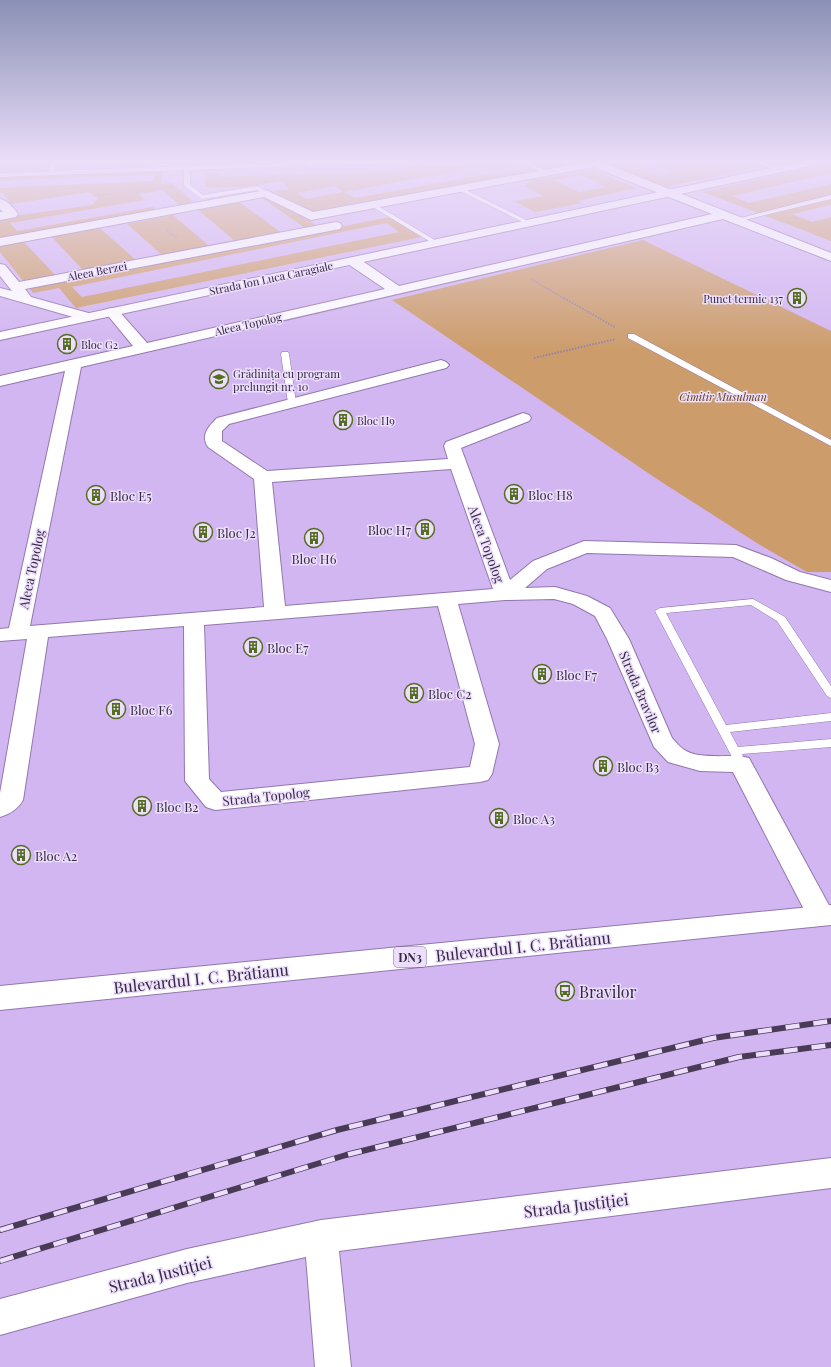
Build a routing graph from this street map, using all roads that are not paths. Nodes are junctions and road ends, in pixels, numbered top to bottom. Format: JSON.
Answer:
{"nodes":[{"id":1,"x":98,"y":224,"type":"edge"},
{"id":2,"x":345,"y":224,"type":"dead end"},
{"id":3,"x":404,"y":224,"type":"edge"},
{"id":4,"x":525,"y":224,"type":"edge"},
{"id":5,"x":704,"y":224,"type":"edge"},
{"id":6,"x":746,"y":224,"type":"edge"},
{"id":7,"x":0,"y":242,"type":"edge"},
{"id":8,"x":436,"y":243,"type":"junction"},
{"id":9,"x":831,"y":257,"type":"edge"},
{"id":10,"x":353,"y":260,"type":"junction"},
{"id":11,"x":0,"y":268,"type":"edge"},
{"id":12,"x":16,"y":287,"type":"junction"},
{"id":13,"x":396,"y":290,"type":"junction"},
{"id":14,"x":0,"y":292,"type":"edge"},
{"id":15,"x":27,"y":300,"type":"junction"},
{"id":16,"x":112,"y":312,"type":"junction"},
{"id":17,"x":87,"y":317,"type":"junction"},
{"id":18,"x":0,"y":336,"type":"edge"},
{"id":19,"x":631,"y":336,"type":"road end"},
{"id":20,"x":143,"y":348,"type":"junction"},
{"id":21,"x":285,"y":354,"type":"dead end"},
{"id":22,"x":74,"y":364,"type":"junction"},
{"id":23,"x":441,"y":365,"type":"dead end"},
{"id":24,"x":0,"y":381,"type":"edge"},
{"id":25,"x":292,"y":403,"type":"junction"},
{"id":26,"x":523,"y":418,"type":"dead end"},
{"id":27,"x":831,"y":443,"type":"edge"},
{"id":28,"x":458,"y":463,"type":"junction"},
{"id":29,"x":263,"y":477,"type":"junction"},
{"id":30,"x":831,"y":586,"type":"edge"},
{"id":31,"x":505,"y":594,"type":"junction"},
{"id":32,"x":446,"y":599,"type":"junction"},
{"id":33,"x":275,"y":613,"type":"junction"},
{"id":34,"x":194,"y":619,"type":"junction"},
{"id":35,"x":19,"y":633,"type":"edge"},
{"id":36,"x":831,"y":694,"type":"edge"},
{"id":37,"x":831,"y":717,"type":"edge"},
{"id":38,"x":722,"y":729,"type":"junction"},
{"id":39,"x":831,"y":743,"type":"edge"},
{"id":40,"x":737,"y":758,"type":"junction"},
{"id":41,"x":0,"y":808,"type":"edge"},
{"id":42,"x":826,"y":915,"type":"edge"},
{"id":43,"x":0,"y":998,"type":"edge"},
{"id":44,"x":831,"y":1173,"type":"edge"},
{"id":45,"x":321,"y":1237,"type":"junction"},
{"id":46,"x":0,"y":1317,"type":"edge"},
{"id":47,"x":333,"y":1367,"type":"edge"}],
"edges":[{"from":1,"to":7,"type":"street"},
{"from":2,"to":12,"type":"street","name":"Aleea Berzei"},
{"from":3,"to":8,"type":"lane"},
{"from":4,"to":8,"type":"street","name":"Strada Ion Luca Caragiale"},
{"from":5,"to":13,"type":"street","name":"Aleea Topolog"},
{"from":6,"to":9,"type":"street"},
{"from":8,"to":10,"type":"street","name":"Strada Ion Luca Caragiale"},
{"from":10,"to":13,"type":"street"},
{"from":10,"to":16,"type":"street","name":"Strada Ion Luca Caragiale"},
{"from":11,"to":12,"type":"street"},
{"from":12,"to":15,"type":"street"},
{"from":13,"to":20,"type":"street","name":"Aleea Topolog"},
{"from":14,"to":15,"type":"street"},
{"from":15,"to":17,"type":"street"},
{"from":16,"to":17,"type":"street","name":"Strada Ion Luca Caragiale"},
{"from":16,"to":20,"type":"street"},
{"from":17,"to":18,"type":"street","name":"Strada Ion Luca Caragiale"},
{"from":19,"to":27,"type":"lane"},
{"from":20,"to":22,"type":"street","name":"Aleea Topolog"},
{"from":21,"to":25,"type":"lane"},
{"from":22,"to":24,"type":"street","name":"Aleea Topolog"},
{"from":22,"to":35,"type":"street","name":"Aleea Topolog"},
{"from":23,"to":25,"type":"street"},
{"from":25,"to":29,"type":"street"},
{"from":26,"to":28,"type":"street","name":"Aleea Topolog"},
{"from":28,"to":29,"type":"street"},
{"from":28,"to":31,"type":"street","name":"Aleea Topolog"},
{"from":29,"to":33,"type":"street"},
{"from":30,"to":31,"type":"street","name":"Aleea Topolog"},
{"from":31,"to":32,"type":"street"},
{"from":31,"to":40,"type":"street","name":"Strada Bravilor"},
{"from":32,"to":33,"type":"street"},
{"from":32,"to":34,"type":"street","name":"Strada Topolog"},
{"from":33,"to":34,"type":"street"},
{"from":34,"to":35,"type":"street"},
{"from":35,"to":41,"type":"street","name":"Aleea Topolog"},
{"from":36,"to":38,"type":"lane"},
{"from":37,"to":38,"type":"lane"},
{"from":38,"to":40,"type":"lane"},
{"from":39,"to":40,"type":"lane"},
{"from":40,"to":42,"type":"street"},
{"from":42,"to":43,"type":"street","name":"Bulevardul I. C. Brătianu","number":"DN3"},
{"from":44,"to":45,"type":"street","name":"Strada Justiției"},
{"from":45,"to":46,"type":"street","name":"Strada Justiției"},
{"from":45,"to":47,"type":"street"}]}
